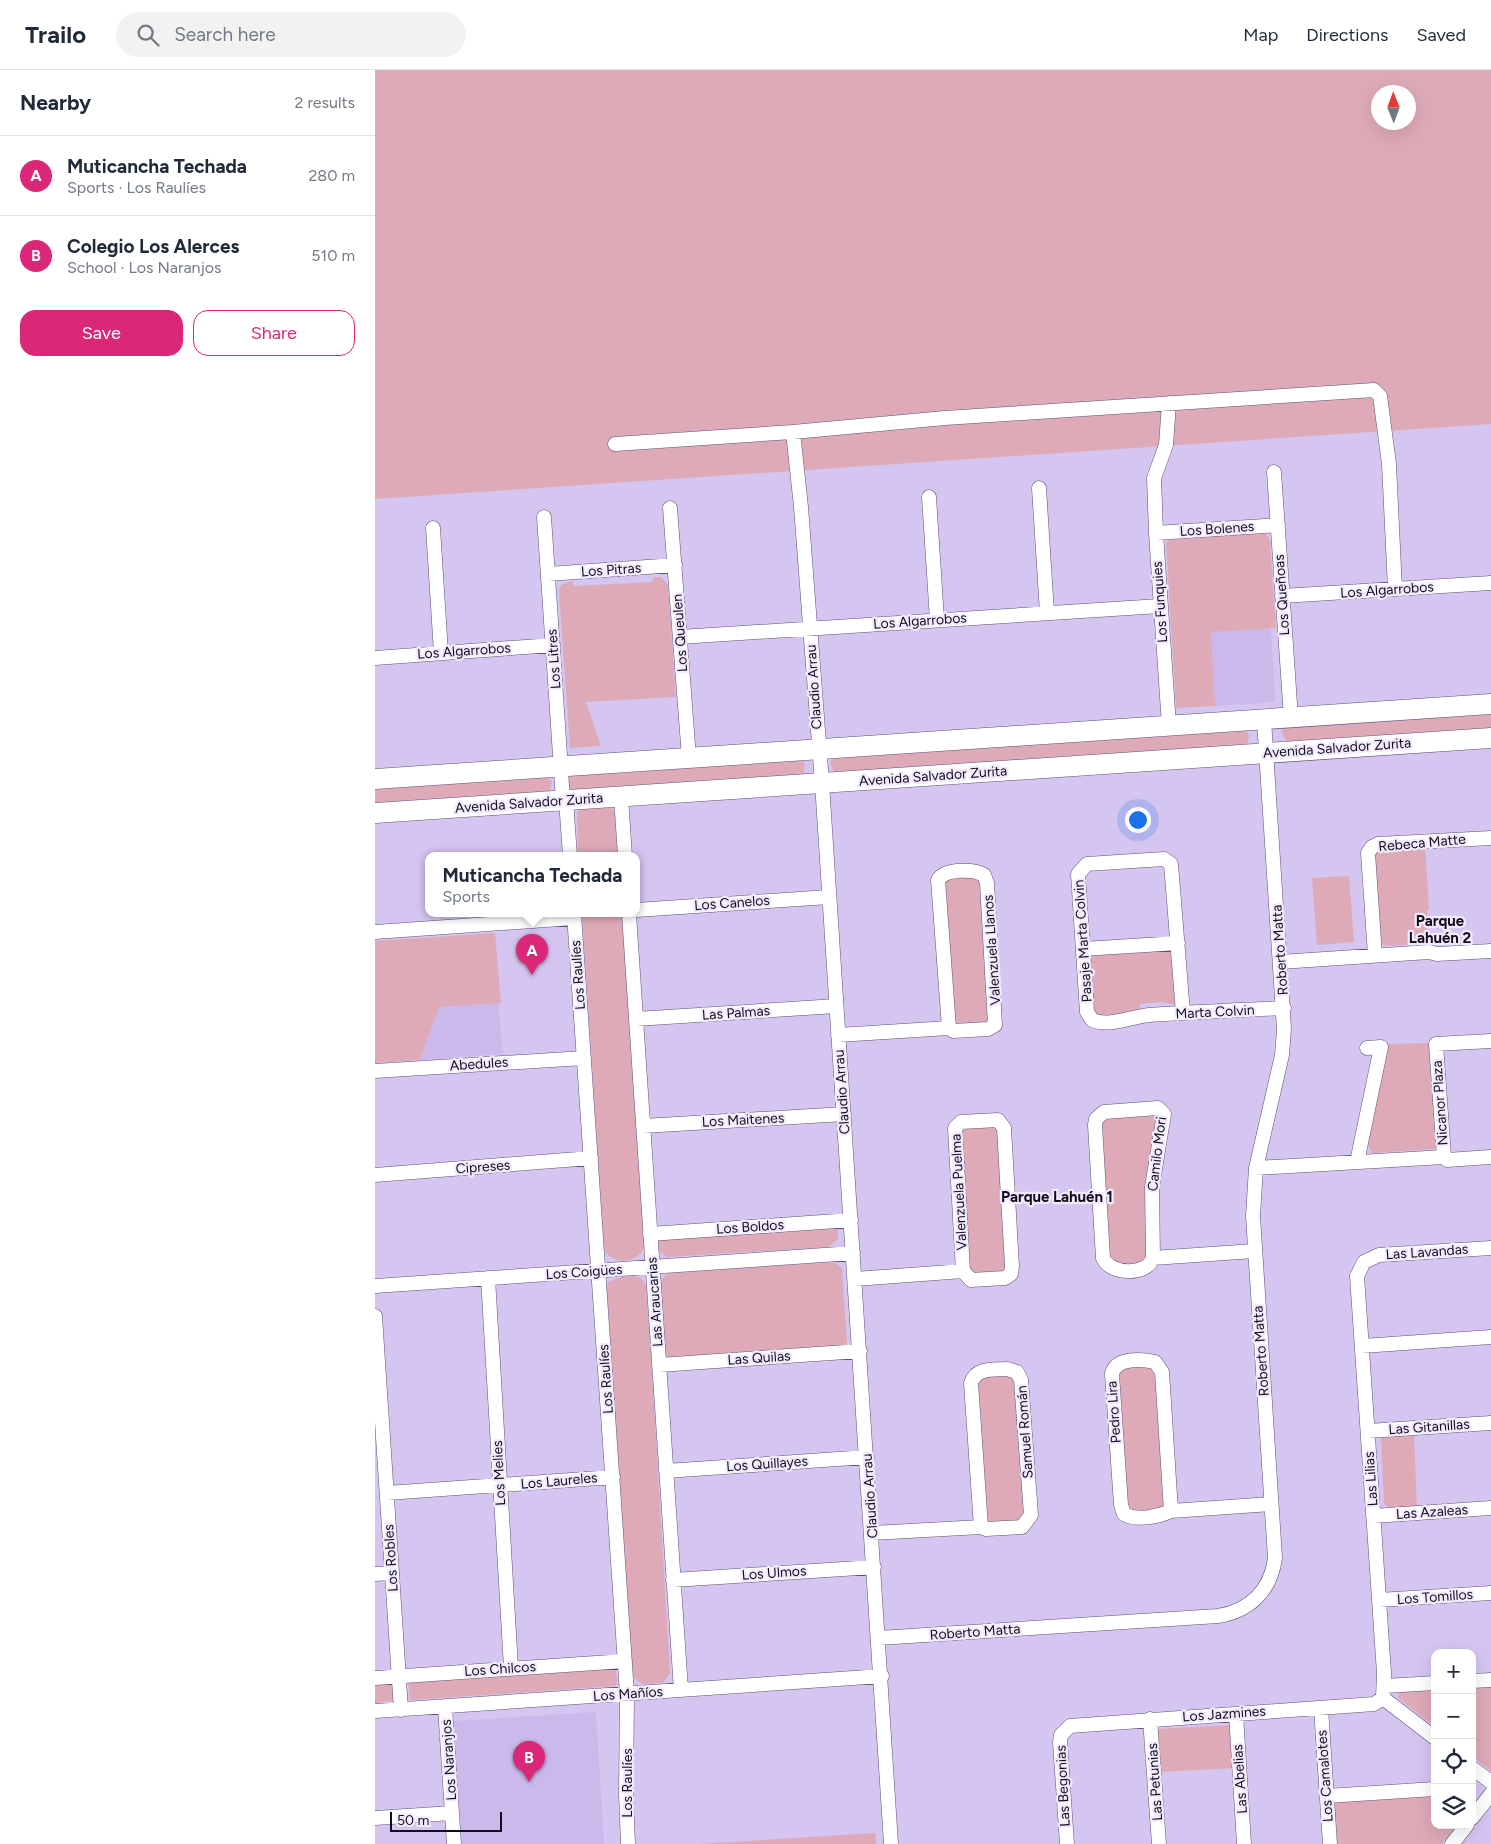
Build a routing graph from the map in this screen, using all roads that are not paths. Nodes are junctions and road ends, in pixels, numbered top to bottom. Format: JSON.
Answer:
{"nodes":[{"id":1,"x":1169,"y":403,"type":"junction"},
{"id":2,"x":793,"y":432,"type":"junction"},
{"id":3,"x":615,"y":444,"type":"dead end"},
{"id":4,"x":1274,"y":472,"type":"dead end"},
{"id":5,"x":1039,"y":488,"type":"dead end"},
{"id":6,"x":929,"y":496,"type":"dead end"},
{"id":7,"x":670,"y":508,"type":"dead end"},
{"id":8,"x":544,"y":517,"type":"dead end"},
{"id":9,"x":1278,"y":525,"type":"junction"},
{"id":10,"x":433,"y":528,"type":"dead end"},
{"id":11,"x":1156,"y":533,"type":"junction"},
{"id":12,"x":675,"y":565,"type":"junction"},
{"id":13,"x":548,"y":574,"type":"junction"},
{"id":14,"x":1491,"y":582,"type":"edge"},
{"id":15,"x":1395,"y":589,"type":"junction"},
{"id":16,"x":1283,"y":596,"type":"junction"},
{"id":17,"x":1161,"y":606,"type":"junction"},
{"id":18,"x":1047,"y":613,"type":"junction"},
{"id":19,"x":937,"y":620,"type":"junction"},
{"id":20,"x":810,"y":628,"type":"junction"},
{"id":21,"x":680,"y":637,"type":"junction"},
{"id":22,"x":553,"y":645,"type":"junction"},
{"id":23,"x":441,"y":653,"type":"junction"},
{"id":24,"x":375,"y":658,"type":"edge"},
{"id":25,"x":1491,"y":704,"type":"edge"},
{"id":26,"x":1291,"y":718,"type":"junction"},
{"id":27,"x":1264,"y":720,"type":"junction"},
{"id":28,"x":1169,"y":726,"type":"junction"},
{"id":29,"x":1491,"y":738,"type":"edge"},
{"id":30,"x":819,"y":750,"type":"junction"},
{"id":31,"x":1266,"y":753,"type":"junction"},
{"id":32,"x":689,"y":758,"type":"junction"},
{"id":33,"x":561,"y":767,"type":"junction"},
{"id":34,"x":375,"y":779,"type":"edge"},
{"id":35,"x":821,"y":783,"type":"junction"},
{"id":36,"x":621,"y":797,"type":"junction"},
{"id":37,"x":565,"y":800,"type":"junction"},
{"id":38,"x":375,"y":813,"type":"edge"},
{"id":39,"x":1491,"y":838,"type":"edge"},
{"id":40,"x":570,"y":852,"type":"edge"},
{"id":41,"x":625,"y":852,"type":"edge"},
{"id":42,"x":829,"y":897,"type":"junction"},
{"id":43,"x":640,"y":910,"type":"edge"},
{"id":44,"x":562,"y":917,"type":"edge"},
{"id":45,"x":574,"y":917,"type":"edge"},
{"id":46,"x":629,"y":917,"type":"edge"},
{"id":47,"x":375,"y":932,"type":"edge"},
{"id":48,"x":1178,"y":943,"type":"junction"},
{"id":49,"x":1083,"y":949,"type":"junction"},
{"id":50,"x":1491,"y":950,"type":"edge"},
{"id":51,"x":1375,"y":955,"type":"junction"},
{"id":52,"x":1280,"y":962,"type":"junction"},
{"id":53,"x":837,"y":1006,"type":"junction"},
{"id":54,"x":1284,"y":1008,"type":"junction"},
{"id":55,"x":1183,"y":1014,"type":"junction"},
{"id":56,"x":1147,"y":1015,"type":"joint"},
{"id":57,"x":635,"y":1019,"type":"junction"},
{"id":58,"x":949,"y":1028,"type":"junction"},
{"id":59,"x":839,"y":1036,"type":"junction"},
{"id":60,"x":1491,"y":1041,"type":"edge"},
{"id":61,"x":1367,"y":1048,"type":"dead end"},
{"id":62,"x":584,"y":1058,"type":"junction"},
{"id":63,"x":375,"y":1071,"type":"edge"},
{"id":64,"x":844,"y":1114,"type":"junction"},
{"id":65,"x":643,"y":1126,"type":"junction"},
{"id":66,"x":1444,"y":1157,"type":"junction"},
{"id":67,"x":1491,"y":1157,"type":"edge"},
{"id":68,"x":591,"y":1158,"type":"junction"},
{"id":69,"x":1357,"y":1162,"type":"junction"},
{"id":70,"x":1256,"y":1168,"type":"junction"},
{"id":71,"x":375,"y":1175,"type":"edge"},
{"id":72,"x":851,"y":1220,"type":"junction"},
{"id":73,"x":650,"y":1234,"type":"junction"},
{"id":74,"x":1491,"y":1248,"type":"edge"},
{"id":75,"x":1254,"y":1251,"type":"junction"},
{"id":76,"x":853,"y":1253,"type":"junction"},
{"id":77,"x":1153,"y":1258,"type":"junction"},
{"id":78,"x":1364,"y":1262,"type":"joint"},
{"id":79,"x":652,"y":1267,"type":"junction"},
{"id":80,"x":599,"y":1271,"type":"junction"},
{"id":81,"x":963,"y":1271,"type":"junction"},
{"id":82,"x":488,"y":1278,"type":"junction"},
{"id":83,"x":855,"y":1278,"type":"junction"},
{"id":84,"x":375,"y":1286,"type":"edge"},
{"id":85,"x":375,"y":1316,"type":"edge"},
{"id":86,"x":1491,"y":1337,"type":"edge"},
{"id":87,"x":1362,"y":1346,"type":"junction"},
{"id":88,"x":860,"y":1351,"type":"junction"},
{"id":89,"x":659,"y":1365,"type":"junction"},
{"id":90,"x":377,"y":1390,"type":"edge"},
{"id":91,"x":1491,"y":1422,"type":"edge"},
{"id":92,"x":1367,"y":1431,"type":"junction"},
{"id":93,"x":867,"y":1458,"type":"junction"},
{"id":94,"x":666,"y":1471,"type":"junction"},
{"id":95,"x":613,"y":1477,"type":"junction"},
{"id":96,"x":500,"y":1486,"type":"junction"},
{"id":97,"x":387,"y":1493,"type":"junction"},
{"id":98,"x":1271,"y":1504,"type":"junction"},
{"id":99,"x":1491,"y":1508,"type":"edge"},
{"id":100,"x":1171,"y":1511,"type":"junction"},
{"id":101,"x":1373,"y":1516,"type":"junction"},
{"id":102,"x":981,"y":1527,"type":"junction"},
{"id":103,"x":872,"y":1533,"type":"junction"},
{"id":104,"x":874,"y":1567,"type":"junction"},
{"id":105,"x":392,"y":1573,"type":"junction"},
{"id":106,"x":375,"y":1574,"type":"edge"},
{"id":107,"x":673,"y":1580,"type":"junction"},
{"id":108,"x":1491,"y":1593,"type":"edge"},
{"id":109,"x":1379,"y":1600,"type":"junction"},
{"id":110,"x":879,"y":1638,"type":"junction"},
{"id":111,"x":625,"y":1661,"type":"junction"},
{"id":112,"x":511,"y":1668,"type":"junction"},
{"id":113,"x":399,"y":1676,"type":"junction"},
{"id":114,"x":882,"y":1676,"type":"junction"},
{"id":115,"x":375,"y":1678,"type":"edge"},
{"id":116,"x":1491,"y":1680,"type":"edge"},
{"id":117,"x":1476,"y":1681,"type":"edge"},
{"id":118,"x":1431,"y":1684,"type":"edge"},
{"id":119,"x":681,"y":1690,"type":"junction"},
{"id":120,"x":1384,"y":1692,"type":"junction"},
{"id":121,"x":627,"y":1694,"type":"junction"},
{"id":122,"x":445,"y":1707,"type":"junction"},
{"id":123,"x":1321,"y":1708,"type":"junction"},
{"id":124,"x":401,"y":1710,"type":"junction"},
{"id":125,"x":375,"y":1712,"type":"edge"},
{"id":126,"x":1235,"y":1714,"type":"junction"},
{"id":127,"x":1150,"y":1719,"type":"junction"},
{"id":128,"x":1065,"y":1730,"type":"joint"},
{"id":129,"x":1431,"y":1734,"type":"edge"},
{"id":130,"x":1476,"y":1771,"type":"edge"},
{"id":131,"x":1491,"y":1782,"type":"edge"},
{"id":132,"x":1431,"y":1789,"type":"edge"},
{"id":133,"x":1491,"y":1794,"type":"edge"},
{"id":134,"x":1327,"y":1796,"type":"junction"},
{"id":135,"x":1476,"y":1812,"type":"edge"},
{"id":136,"x":452,"y":1813,"type":"junction"},
{"id":137,"x":375,"y":1818,"type":"edge"},
{"id":138,"x":1463,"y":1829,"type":"edge"},
{"id":139,"x":455,"y":1844,"type":"edge"},
{"id":140,"x":628,"y":1844,"type":"edge"},
{"id":141,"x":891,"y":1844,"type":"edge"},
{"id":142,"x":1067,"y":1844,"type":"edge"},
{"id":143,"x":1159,"y":1844,"type":"edge"},
{"id":144,"x":1244,"y":1844,"type":"edge"},
{"id":145,"x":1330,"y":1844,"type":"edge"},
{"id":146,"x":1452,"y":1844,"type":"edge"}],
"edges":[{"from":1,"to":2,"type":"street"},
{"from":1,"to":11,"type":"street","name":"Los Funquies"},
{"from":1,"to":15,"type":"street"},
{"from":2,"to":3,"type":"street"},
{"from":2,"to":20,"type":"street","name":"Claudio Arrau"},
{"from":4,"to":9,"type":"street","name":"Los Queñoas"},
{"from":5,"to":18,"type":"street"},
{"from":6,"to":19,"type":"street"},
{"from":7,"to":12,"type":"street","name":"Los Queulen"},
{"from":8,"to":13,"type":"street","name":"Los Litres"},
{"from":9,"to":11,"type":"street","name":"Los Bolenes"},
{"from":9,"to":16,"type":"street","name":"Los Queñoas"},
{"from":10,"to":23,"type":"street"},
{"from":11,"to":17,"type":"street","name":"Los Funquies"},
{"from":12,"to":13,"type":"street","name":"Los Pitras"},
{"from":12,"to":21,"type":"street","name":"Los Queulen"},
{"from":13,"to":22,"type":"street","name":"Los Litres"},
{"from":14,"to":15,"type":"street","name":"Los Algarrobos"},
{"from":15,"to":16,"type":"street","name":"Los Algarrobos"},
{"from":16,"to":26,"type":"street","name":"Los Queñoas"},
{"from":17,"to":18,"type":"street","name":"Los Algarrobos"},
{"from":17,"to":28,"type":"street","name":"Los Funquies"},
{"from":18,"to":19,"type":"street","name":"Los Algarrobos"},
{"from":19,"to":20,"type":"street","name":"Los Algarrobos"},
{"from":20,"to":21,"type":"street","name":"Los Algarrobos"},
{"from":20,"to":30,"type":"street","name":"Claudio Arrau"},
{"from":21,"to":32,"type":"street","name":"Los Queulen"},
{"from":22,"to":23,"type":"street","name":"Los Algarrobos"},
{"from":22,"to":33,"type":"street","name":"Los Litres"},
{"from":23,"to":24,"type":"street","name":"Los Algarrobos"},
{"from":25,"to":26,"type":"main road"},
{"from":26,"to":27,"type":"main road"},
{"from":27,"to":28,"type":"main road"},
{"from":27,"to":31,"type":"street","name":"Roberto Matta"},
{"from":28,"to":30,"type":"main road"},
{"from":29,"to":31,"type":"main road","name":"Avenida Salvador Zurita"},
{"from":30,"to":32,"type":"main road"},
{"from":30,"to":35,"type":"street","name":"Claudio Arrau"},
{"from":31,"to":35,"type":"main road","name":"Avenida Salvador Zurita"},
{"from":31,"to":52,"type":"street","name":"Roberto Matta"},
{"from":32,"to":33,"type":"main road"},
{"from":33,"to":34,"type":"main road"},
{"from":33,"to":37,"type":"street","name":"Los Litres"},
{"from":35,"to":36,"type":"main road","name":"Avenida Salvador Zurita"},
{"from":35,"to":42,"type":"street","name":"Claudio Arrau"},
{"from":36,"to":37,"type":"main road","name":"Avenida Salvador Zurita"},
{"from":36,"to":41,"type":"street"},
{"from":37,"to":38,"type":"main road","name":"Avenida Salvador Zurita"},
{"from":37,"to":40,"type":"street"},
{"from":39,"to":51,"type":"street","name":"Rebeca Matte"},
{"from":42,"to":43,"type":"street","name":"Los Canelos"},
{"from":42,"to":53,"type":"street","name":"Claudio Arrau"},
{"from":44,"to":47,"type":"street"},
{"from":45,"to":62,"type":"street","name":"Los Raulíes"},
{"from":46,"to":57,"type":"street","name":"Las Araucarias"},
{"from":48,"to":49,"type":"street"},
{"from":48,"to":49,"type":"street","name":"Pasaje Marta Colvin"},
{"from":48,"to":55,"type":"street","name":"Pasaje Marta Colvin"},
{"from":49,"to":56,"type":"street","name":"Pasaje Marta Colvin"},
{"from":50,"to":51,"type":"street"},
{"from":51,"to":52,"type":"street"},
{"from":52,"to":54,"type":"street","name":"Roberto Matta"},
{"from":53,"to":57,"type":"street","name":"Las Palmas"},
{"from":53,"to":59,"type":"street","name":"Claudio Arrau"},
{"from":54,"to":55,"type":"street","name":"Marta Colvin"},
{"from":54,"to":70,"type":"street","name":"Roberto Matta"},
{"from":55,"to":56,"type":"street","name":"Marta Colvin"},
{"from":57,"to":65,"type":"street","name":"Las Araucarias"},
{"from":58,"to":58,"type":"street","name":"Valenzuela Llanos"},
{"from":58,"to":59,"type":"street","name":"Valenzuela Llanos"},
{"from":59,"to":64,"type":"street","name":"Claudio Arrau"},
{"from":60,"to":66,"type":"street","name":"Nicanor Plaza"},
{"from":61,"to":69,"type":"street"},
{"from":62,"to":63,"type":"street","name":"Abedules"},
{"from":62,"to":68,"type":"street","name":"Los Raulíes"},
{"from":64,"to":65,"type":"street","name":"Los Maitenes"},
{"from":64,"to":72,"type":"street","name":"Claudio Arrau"},
{"from":65,"to":73,"type":"street","name":"Las Araucarias"},
{"from":66,"to":67,"type":"street"},
{"from":66,"to":69,"type":"street"},
{"from":68,"to":71,"type":"street","name":"Cipreses"},
{"from":68,"to":80,"type":"street","name":"Los Raulíes"},
{"from":69,"to":70,"type":"street"},
{"from":70,"to":75,"type":"street","name":"Roberto Matta"},
{"from":72,"to":73,"type":"street","name":"Los Boldos"},
{"from":72,"to":76,"type":"street","name":"Claudio Arrau"},
{"from":73,"to":79,"type":"street","name":"Las Araucarias"},
{"from":74,"to":78,"type":"street","name":"Las Lavandas"},
{"from":75,"to":77,"type":"street","name":"Camilo Mori"},
{"from":75,"to":98,"type":"street","name":"Roberto Matta"},
{"from":76,"to":79,"type":"street","name":"Los Coigües"},
{"from":76,"to":83,"type":"street","name":"Claudio Arrau"},
{"from":77,"to":77,"type":"street","name":"Camilo Mori"},
{"from":78,"to":87,"type":"street","name":"Las Lilias"},
{"from":79,"to":80,"type":"street","name":"Los Coigües"},
{"from":79,"to":89,"type":"street","name":"Las Araucarias"},
{"from":80,"to":82,"type":"street","name":"Los Coigües"},
{"from":80,"to":95,"type":"street","name":"Los Raulíes"},
{"from":81,"to":81,"type":"street","name":"Valenzuela Puelma"},
{"from":81,"to":83,"type":"street","name":"Valenzuela Puelma"},
{"from":82,"to":84,"type":"street","name":"Los Coigües"},
{"from":82,"to":96,"type":"street","name":"Los Melies"},
{"from":83,"to":88,"type":"street","name":"Claudio Arrau"},
{"from":85,"to":90,"type":"street","name":"Los Robles"},
{"from":86,"to":87,"type":"street"},
{"from":87,"to":92,"type":"street","name":"Las Lilias"},
{"from":88,"to":89,"type":"street","name":"Las Quilas"},
{"from":88,"to":93,"type":"street","name":"Claudio Arrau"},
{"from":89,"to":94,"type":"street","name":"Las Araucarias"},
{"from":90,"to":97,"type":"street","name":"Los Robles"},
{"from":91,"to":92,"type":"street","name":"Las Gitanillas"},
{"from":92,"to":101,"type":"street","name":"Las Lilias"},
{"from":93,"to":94,"type":"street","name":"Los Quillayes"},
{"from":93,"to":103,"type":"street","name":"Claudio Arrau"},
{"from":94,"to":107,"type":"street","name":"Las Araucarias"},
{"from":95,"to":96,"type":"street","name":"Los Laureles"},
{"from":95,"to":111,"type":"street","name":"Los Raulíes"},
{"from":96,"to":97,"type":"street","name":"Los Laureles"},
{"from":96,"to":112,"type":"street","name":"Los Melies"},
{"from":97,"to":105,"type":"street","name":"Los Robles"},
{"from":98,"to":100,"type":"street","name":"Pedro Lira"},
{"from":98,"to":110,"type":"street","name":"Roberto Matta"},
{"from":99,"to":101,"type":"street","name":"Las Azaleas"},
{"from":100,"to":100,"type":"street","name":"Pedro Lira"},
{"from":101,"to":109,"type":"street","name":"Las Lilias"},
{"from":102,"to":102,"type":"street","name":"Samuel Román"},
{"from":102,"to":103,"type":"street","name":"Samuel Román"},
{"from":103,"to":104,"type":"street","name":"Claudio Arrau"},
{"from":104,"to":107,"type":"street","name":"Los Ulmos"},
{"from":104,"to":110,"type":"street","name":"Claudio Arrau"},
{"from":105,"to":106,"type":"street"},
{"from":105,"to":113,"type":"street","name":"Los Robles"},
{"from":107,"to":119,"type":"street","name":"Las Araucarias"},
{"from":108,"to":109,"type":"street","name":"Los Tomillos"},
{"from":109,"to":120,"type":"street","name":"Las Lilias"},
{"from":110,"to":114,"type":"street","name":"Claudio Arrau"},
{"from":111,"to":112,"type":"street","name":"Los Chilcos"},
{"from":111,"to":121,"type":"street","name":"Los Raulíes"},
{"from":112,"to":113,"type":"street","name":"Los Chilcos"},
{"from":113,"to":115,"type":"street","name":"Los Chilcos"},
{"from":113,"to":124,"type":"street","name":"Los Robles"},
{"from":114,"to":119,"type":"street","name":"Los Mañíos"},
{"from":114,"to":141,"type":"street","name":"Claudio Arrau"},
{"from":116,"to":117,"type":"street"},
{"from":118,"to":120,"type":"street","name":"Los Jazmines"},
{"from":119,"to":121,"type":"street","name":"Los Mañíos"},
{"from":120,"to":123,"type":"street","name":"Los Jazmines"},
{"from":120,"to":129,"type":"street"},
{"from":121,"to":122,"type":"street","name":"Los Mañíos"},
{"from":121,"to":140,"type":"street","name":"Los Raulíes"},
{"from":122,"to":124,"type":"street","name":"Los Mañíos"},
{"from":122,"to":136,"type":"street","name":"Los Naranjos"},
{"from":123,"to":126,"type":"street","name":"Los Jazmines"},
{"from":123,"to":134,"type":"street","name":"Los Camalotes"},
{"from":124,"to":125,"type":"street","name":"Los Mañíos"},
{"from":126,"to":127,"type":"street","name":"Los Jazmines"},
{"from":126,"to":144,"type":"street","name":"Las Abelias"},
{"from":127,"to":128,"type":"street","name":"Los Jazmines"},
{"from":127,"to":143,"type":"street","name":"Las Petunias"},
{"from":128,"to":142,"type":"street","name":"Las Begonias"},
{"from":130,"to":131,"type":"street"},
{"from":132,"to":134,"type":"street"},
{"from":133,"to":135,"type":"street"},
{"from":134,"to":145,"type":"street","name":"Los Camalotes"},
{"from":136,"to":137,"type":"street"},
{"from":136,"to":139,"type":"street","name":"Los Naranjos"},
{"from":138,"to":146,"type":"street"}]}
